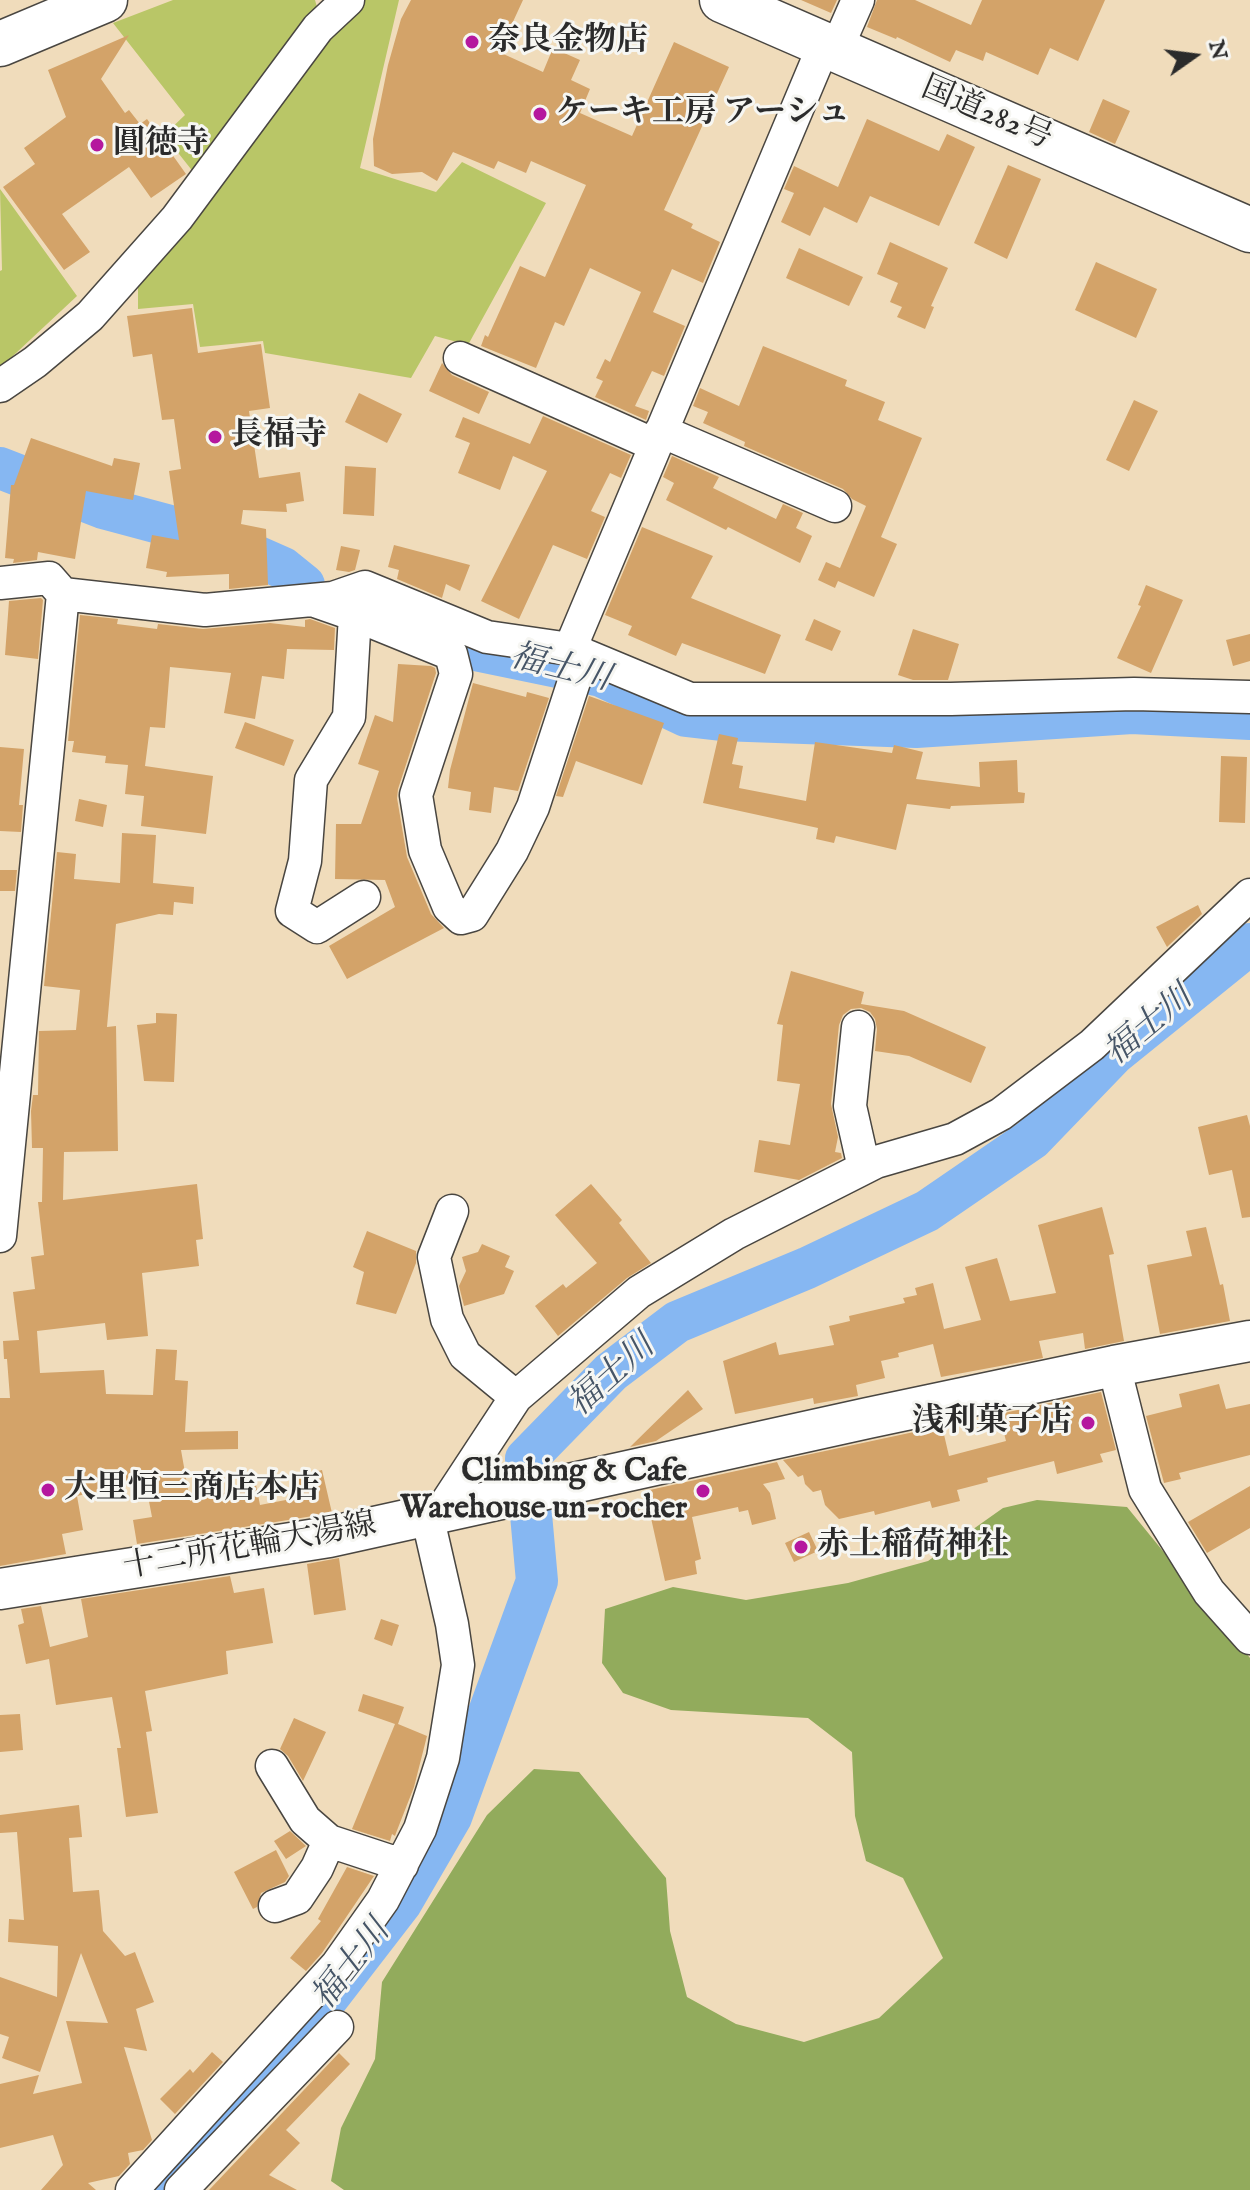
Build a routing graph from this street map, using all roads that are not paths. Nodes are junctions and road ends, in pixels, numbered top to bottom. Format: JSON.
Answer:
{"nodes":[{"id":1,"x":105,"y":0,"type":"edge"},
{"id":2,"x":348,"y":0,"type":"edge"},
{"id":3,"x":722,"y":0,"type":"edge"},
{"id":4,"x":858,"y":0,"type":"edge"},
{"id":5,"x":0,"y":44,"type":"edge"},
{"id":6,"x":830,"y":48,"type":"junction"},
{"id":7,"x":1250,"y":230,"type":"edge"},
{"id":8,"x":460,"y":358,"type":"dead end"},
{"id":9,"x":0,"y":386,"type":"edge"},
{"id":10,"x":658,"y":438,"type":"junction"},
{"id":11,"x":835,"y":506,"type":"dead end"},
{"id":12,"x":0,"y":583,"type":"edge"},
{"id":13,"x":63,"y":594,"type":"junction"},
{"id":14,"x":309,"y":599,"type":"junction"},
{"id":15,"x":355,"y":615,"type":"junction"},
{"id":16,"x":576,"y":662,"type":"junction"},
{"id":17,"x":1250,"y":697,"type":"edge"},
{"id":18,"x":1250,"y":895,"type":"edge"},
{"id":19,"x":364,"y":897,"type":"dead end"},
{"id":20,"x":858,"y":1027,"type":"dead end"},
{"id":21,"x":864,"y":1168,"type":"junction"},
{"id":22,"x":452,"y":1211,"type":"dead end"},
{"id":23,"x":0,"y":1236,"type":"edge"},
{"id":24,"x":1250,"y":1341,"type":"edge"},
{"id":25,"x":1114,"y":1366,"type":"junction"},
{"id":26,"x":516,"y":1397,"type":"junction"},
{"id":27,"x":434,"y":1513,"type":"junction"},
{"id":28,"x":0,"y":1589,"type":"edge"},
{"id":29,"x":1250,"y":1638,"type":"edge"},
{"id":30,"x":272,"y":1766,"type":"dead end"},
{"id":31,"x":329,"y":1841,"type":"junction"},
{"id":32,"x":402,"y":1865,"type":"junction"},
{"id":33,"x":275,"y":1906,"type":"dead end"},
{"id":34,"x":337,"y":2027,"type":"dead end"},
{"id":35,"x":132,"y":2190,"type":"edge"},
{"id":36,"x":181,"y":2190,"type":"edge"}],
"edges":[{"from":1,"to":5,"type":"highway"},
{"from":2,"to":9,"type":"street"},
{"from":3,"to":6,"type":"highway","name":"国道282号"},
{"from":4,"to":6,"type":"street"},
{"from":6,"to":7,"type":"highway","name":"国道282号"},
{"from":6,"to":10,"type":"street"},
{"from":8,"to":10,"type":"street"},
{"from":10,"to":11,"type":"street"},
{"from":10,"to":16,"type":"street"},
{"from":12,"to":13,"type":"street"},
{"from":13,"to":14,"type":"street"},
{"from":13,"to":23,"type":"street"},
{"from":14,"to":15,"type":"street"},
{"from":14,"to":16,"type":"street"},
{"from":15,"to":16,"type":"street"},
{"from":15,"to":19,"type":"street"},
{"from":16,"to":17,"type":"street"},
{"from":18,"to":21,"type":"street"},
{"from":20,"to":21,"type":"street"},
{"from":21,"to":26,"type":"street"},
{"from":22,"to":26,"type":"street"},
{"from":24,"to":25,"type":"main road","name":"十二所花輪大湯線"},
{"from":25,"to":27,"type":"main road","name":"十二所花輪大湯線"},
{"from":25,"to":29,"type":"street"},
{"from":26,"to":27,"type":"street"},
{"from":27,"to":28,"type":"main road","name":"十二所花輪大湯線"},
{"from":27,"to":32,"type":"street"},
{"from":30,"to":31,"type":"street"},
{"from":31,"to":32,"type":"street"},
{"from":31,"to":33,"type":"street"},
{"from":32,"to":35,"type":"street"},
{"from":34,"to":36,"type":"street"}]}
